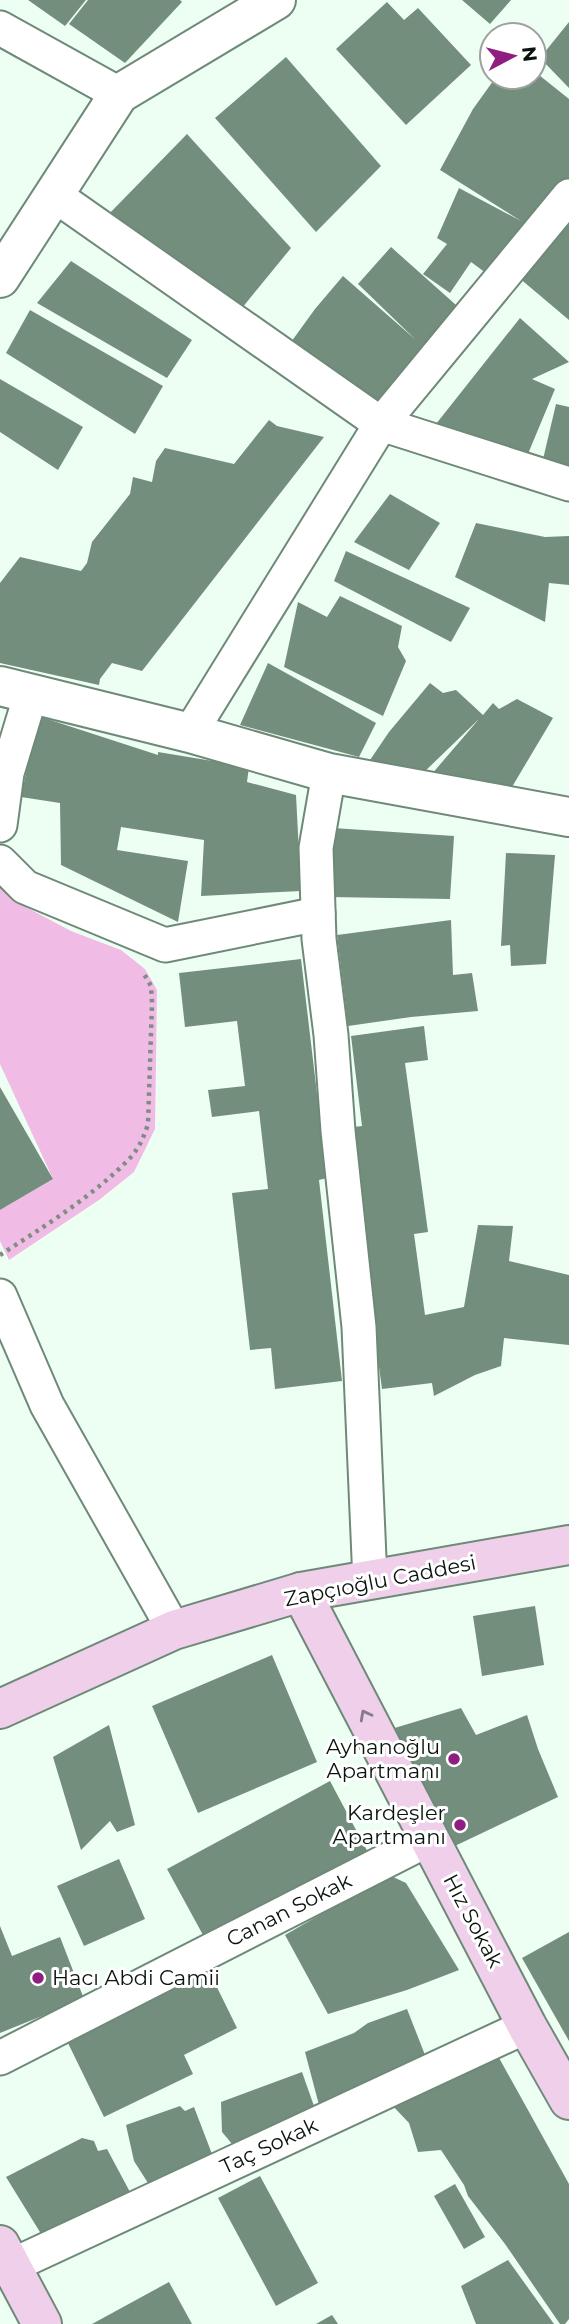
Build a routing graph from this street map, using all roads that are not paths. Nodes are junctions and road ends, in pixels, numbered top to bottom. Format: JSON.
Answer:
{"nodes":[{"id":1,"x":276,"y":0,"type":"edge"},
{"id":2,"x":0,"y":28,"type":"edge"},
{"id":3,"x":119,"y":94,"type":"junction"},
{"id":4,"x":53,"y":194,"type":"junction"},
{"id":5,"x":569,"y":195,"type":"edge"},
{"id":6,"x":0,"y":278,"type":"edge"},
{"id":7,"x":381,"y":424,"type":"junction"},
{"id":8,"x":569,"y":484,"type":"edge"},
{"id":9,"x":16,"y":690,"type":"edge"},
{"id":10,"x":190,"y":733,"type":"junction"},
{"id":11,"x":329,"y":773,"type":"junction"},
{"id":12,"x":569,"y":817,"type":"edge"},
{"id":13,"x":0,"y":825,"type":"edge"},
{"id":14,"x":0,"y":862,"type":"edge"},
{"id":15,"x":318,"y":914,"type":"junction"},
{"id":16,"x":0,"y":1296,"type":"edge"},
{"id":17,"x":569,"y":1545,"type":"edge"},
{"id":18,"x":370,"y":1581,"type":"junction"},
{"id":19,"x":301,"y":1592,"type":"junction"},
{"id":20,"x":174,"y":1630,"type":"junction"},
{"id":21,"x":0,"y":1709,"type":"edge"},
{"id":22,"x":429,"y":1839,"type":"junction"},
{"id":23,"x":527,"y":2026,"type":"junction"},
{"id":24,"x":0,"y":2058,"type":"edge"},
{"id":25,"x":569,"y":2100,"type":"edge"},
{"id":26,"x":5,"y":2255,"type":"edge"},
{"id":27,"x":42,"y":2324,"type":"edge"}],
"edges":[{"from":1,"to":3,"type":"street"},
{"from":2,"to":3,"type":"street"},
{"from":3,"to":4,"type":"street"},
{"from":4,"to":6,"type":"street"},
{"from":4,"to":7,"type":"street"},
{"from":5,"to":7,"type":"street"},
{"from":7,"to":8,"type":"street"},
{"from":7,"to":10,"type":"street"},
{"from":9,"to":10,"type":"street"},
{"from":9,"to":13,"type":"street"},
{"from":10,"to":11,"type":"street"},
{"from":11,"to":12,"type":"street"},
{"from":11,"to":15,"type":"street"},
{"from":14,"to":15,"type":"street"},
{"from":15,"to":18,"type":"street"},
{"from":16,"to":20,"type":"street"},
{"from":17,"to":18,"type":"main road","name":"Zapçıoğlu Caddesi"},
{"from":18,"to":19,"type":"main road","name":"Zapçıoğlu Caddesi"},
{"from":19,"to":20,"type":"main road","name":"Zapçıoğlu Caddesi"},
{"from":22,"to":19,"type":"main road","name":"Hız Sokak","one_way":true},
{"from":20,"to":21,"type":"main road","name":"Zapçıoğlu Caddesi"},
{"from":22,"to":23,"type":"main road","name":"Hız Sokak"},
{"from":22,"to":24,"type":"street","name":"Canan Sokak"},
{"from":23,"to":25,"type":"main road","name":"Hız Sokak"},
{"from":23,"to":26,"type":"street","name":"Taç Sokak"},
{"from":26,"to":27,"type":"main road"}]}
